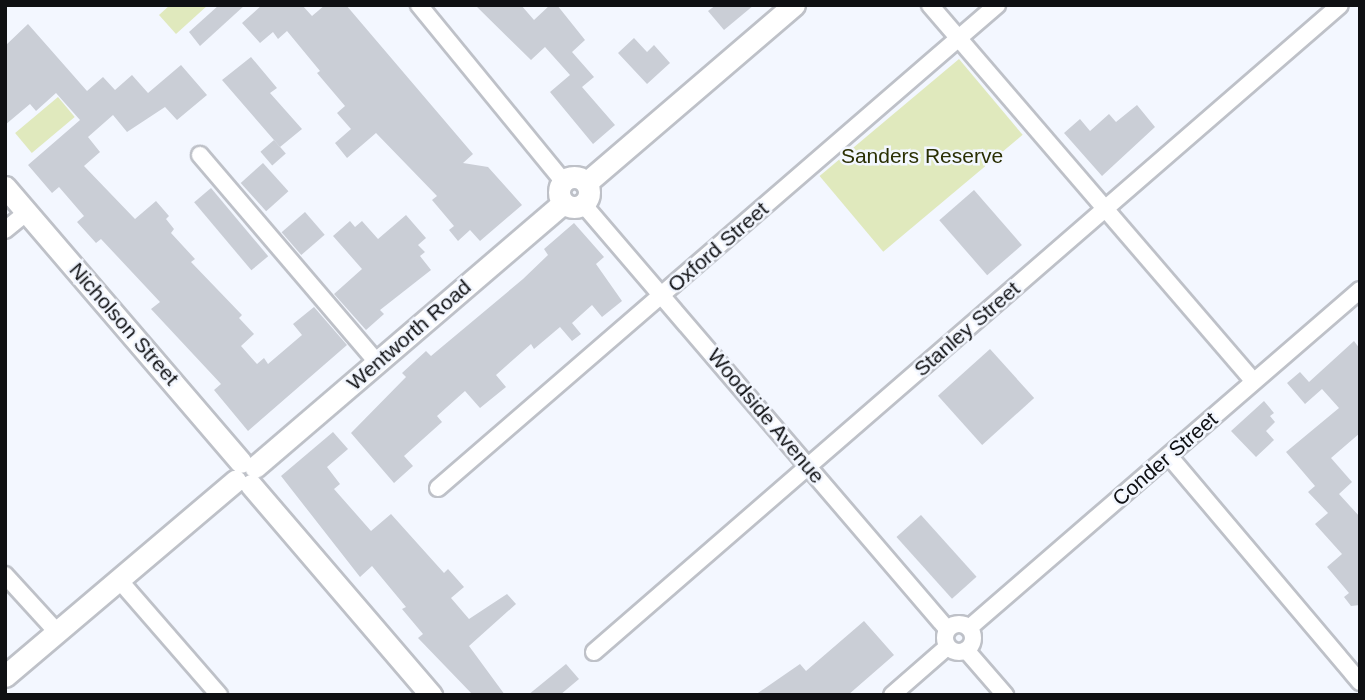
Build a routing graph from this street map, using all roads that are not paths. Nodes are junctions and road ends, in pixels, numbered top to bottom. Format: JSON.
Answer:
{"nodes":[{"id":1,"x":419,"y":5,"type":"edge"},
{"id":2,"x":794,"y":5,"type":"edge"},
{"id":3,"x":930,"y":5,"type":"edge"},
{"id":4,"x":998,"y":5,"type":"edge"},
{"id":5,"x":1340,"y":5,"type":"edge"},
{"id":6,"x":959,"y":39,"type":"junction"},
{"id":7,"x":200,"y":155,"type":"dead end"},
{"id":8,"x":563,"y":181,"type":"joint"},
{"id":9,"x":5,"y":187,"type":"edge"},
{"id":10,"x":577,"y":197,"type":"junction"},
{"id":11,"x":1106,"y":209,"type":"junction"},
{"id":12,"x":27,"y":212,"type":"junction"},
{"id":13,"x":5,"y":230,"type":"edge"},
{"id":14,"x":1360,"y":289,"type":"edge"},
{"id":15,"x":663,"y":294,"type":"junction"},
{"id":16,"x":377,"y":362,"type":"junction"},
{"id":17,"x":1253,"y":381,"type":"junction"},
{"id":18,"x":1168,"y":456,"type":"junction"},
{"id":19,"x":807,"y":466,"type":"junction"},
{"id":20,"x":246,"y":474,"type":"junction"},
{"id":21,"x":438,"y":488,"type":"dead end"},
{"id":22,"x":5,"y":575,"type":"edge"},
{"id":23,"x":120,"y":581,"type":"junction"},
{"id":24,"x":969,"y":628,"type":"junction"},
{"id":25,"x":947,"y":629,"type":"junction"},
{"id":26,"x":57,"y":632,"type":"junction"},
{"id":27,"x":947,"y":647,"type":"junction"},
{"id":28,"x":966,"y":650,"type":"junction"},
{"id":29,"x":594,"y":652,"type":"dead end"},
{"id":30,"x":5,"y":676,"type":"edge"},
{"id":31,"x":1360,"y":682,"type":"edge"},
{"id":32,"x":219,"y":695,"type":"edge"},
{"id":33,"x":430,"y":695,"type":"edge"},
{"id":34,"x":892,"y":695,"type":"edge"},
{"id":35,"x":1005,"y":695,"type":"edge"}],
"edges":[{"from":1,"to":8,"type":"street"},
{"from":2,"to":10,"type":"street","name":"Wentworth Road"},
{"from":3,"to":6,"type":"street"},
{"from":4,"to":6,"type":"street","name":"Oxford Street"},
{"from":5,"to":11,"type":"street","name":"Stanley Street"},
{"from":6,"to":11,"type":"street"},
{"from":6,"to":15,"type":"street","name":"Oxford Street"},
{"from":7,"to":16,"type":"street"},
{"from":8,"to":10,"type":"street"},
{"from":9,"to":12,"type":"street","name":"Nicholson Street"},
{"from":10,"to":15,"type":"street","name":"Woodside Avenue"},
{"from":10,"to":16,"type":"street","name":"Wentworth Road"},
{"from":11,"to":17,"type":"street"},
{"from":11,"to":19,"type":"street","name":"Stanley Street"},
{"from":12,"to":13,"type":"street"},
{"from":12,"to":20,"type":"street","name":"Nicholson Street"},
{"from":14,"to":17,"type":"street","name":"Conder Street"},
{"from":15,"to":19,"type":"street","name":"Woodside Avenue"},
{"from":15,"to":21,"type":"street","name":"Oxford Street"},
{"from":16,"to":20,"type":"street","name":"Wentworth Road"},
{"from":17,"to":18,"type":"street","name":"Conder Street"},
{"from":18,"to":24,"type":"street","name":"Conder Street"},
{"from":18,"to":31,"type":"street"},
{"from":19,"to":25,"type":"street","name":"Woodside Avenue"},
{"from":19,"to":29,"type":"street","name":"Stanley Street"},
{"from":20,"to":23,"type":"street","name":"Wentworth Road"},
{"from":20,"to":33,"type":"street","name":"Nicholson Street"},
{"from":22,"to":26,"type":"street"},
{"from":23,"to":26,"type":"street","name":"Wentworth Road"},
{"from":23,"to":32,"type":"street"},
{"from":24,"to":25,"type":"street"},
{"from":24,"to":28,"type":"street"},
{"from":25,"to":27,"type":"street"},
{"from":26,"to":30,"type":"street","name":"Wentworth Road"},
{"from":27,"to":28,"type":"street"},
{"from":27,"to":34,"type":"street"},
{"from":28,"to":35,"type":"street"}]}
